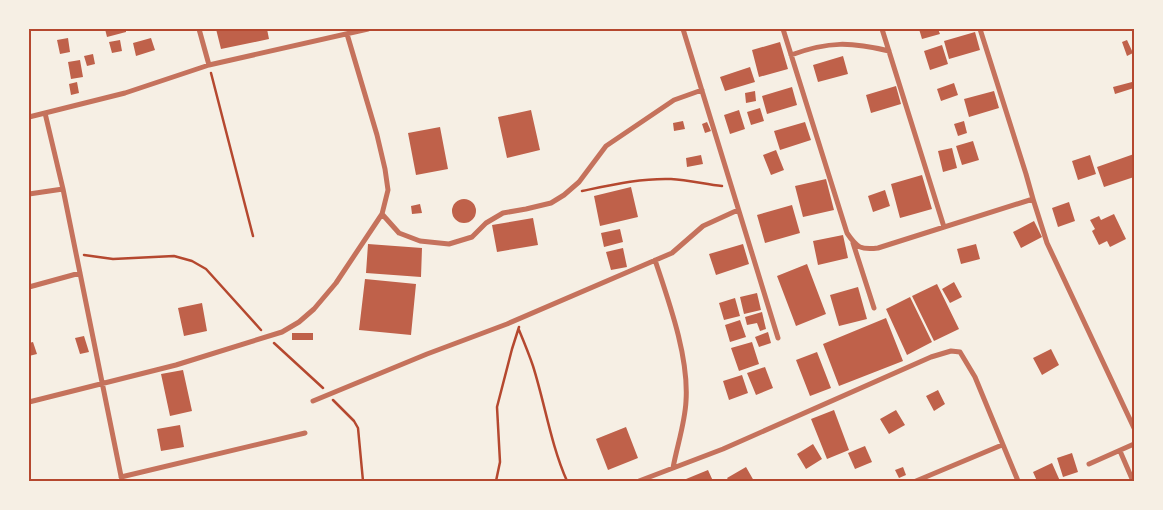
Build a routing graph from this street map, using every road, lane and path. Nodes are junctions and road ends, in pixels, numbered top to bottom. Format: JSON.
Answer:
{"nodes":[{"id":1,"x":199,"y":29,"type":"edge"},
{"id":2,"x":368,"y":29,"type":"edge"},
{"id":3,"x":683,"y":29,"type":"edge"},
{"id":4,"x":783,"y":29,"type":"edge"},
{"id":5,"x":882,"y":29,"type":"edge"},
{"id":6,"x":980,"y":29,"type":"edge"},
{"id":7,"x":347,"y":34,"type":"junction"},
{"id":8,"x":889,"y":51,"type":"junction"},
{"id":9,"x":792,"y":55,"type":"junction"},
{"id":10,"x":209,"y":65,"type":"junction"},
{"id":11,"x":702,"y":90,"type":"junction"},
{"id":12,"x":45,"y":113,"type":"junction"},
{"id":13,"x":29,"y":117,"type":"edge"},
{"id":14,"x":731,"y":187,"type":"junction"},
{"id":15,"x":63,"y":189,"type":"junction"},
{"id":16,"x":29,"y":194,"type":"edge"},
{"id":17,"x":564,"y":195,"type":"junction"},
{"id":18,"x":1033,"y":199,"type":"junction"},
{"id":19,"x":738,"y":210,"type":"junction"},
{"id":20,"x":382,"y":214,"type":"junction"},
{"id":21,"x":944,"y":227,"type":"junction"},
{"id":22,"x":253,"y":236,"type":"dead end"},
{"id":23,"x":852,"y":240,"type":"junction"},
{"id":24,"x":76,"y":254,"type":"junction"},
{"id":25,"x":655,"y":260,"type":"junction"},
{"id":26,"x":80,"y":273,"type":"junction"},
{"id":27,"x":29,"y":287,"type":"edge"},
{"id":28,"x":874,"y":308,"type":"dead end"},
{"id":29,"x":522,"y":317,"type":"junction"},
{"id":30,"x":519,"y":329,"type":"junction"},
{"id":31,"x":267,"y":337,"type":"junction"},
{"id":32,"x":778,"y":338,"type":"dead end"},
{"id":33,"x":103,"y":383,"type":"junction"},
{"id":34,"x":329,"y":395,"type":"junction"},
{"id":35,"x":313,"y":401,"type":"dead end"},
{"id":36,"x":29,"y":402,"type":"edge"},
{"id":37,"x":1134,"y":428,"type":"edge"},
{"id":38,"x":305,"y":434,"type":"dead end"},
{"id":39,"x":1134,"y":444,"type":"edge"},
{"id":40,"x":1002,"y":445,"type":"junction"},
{"id":41,"x":1120,"y":451,"type":"junction"},
{"id":42,"x":1089,"y":464,"type":"dead end"},
{"id":43,"x":672,"y":468,"type":"junction"},
{"id":44,"x":122,"y":479,"type":"edge"},
{"id":45,"x":363,"y":481,"type":"edge"},
{"id":46,"x":496,"y":481,"type":"edge"},
{"id":47,"x":567,"y":481,"type":"edge"},
{"id":48,"x":639,"y":481,"type":"edge"},
{"id":49,"x":916,"y":481,"type":"edge"},
{"id":50,"x":1018,"y":481,"type":"edge"},
{"id":51,"x":1133,"y":481,"type":"edge"}],
"edges":[{"from":1,"to":10,"type":"street"},
{"from":2,"to":7,"type":"street"},
{"from":3,"to":11,"type":"street"},
{"from":4,"to":9,"type":"street"},
{"from":5,"to":8,"type":"street"},
{"from":6,"to":18,"type":"street"},
{"from":7,"to":10,"type":"street"},
{"from":7,"to":20,"type":"street"},
{"from":8,"to":9,"type":"street"},
{"from":8,"to":21,"type":"street"},
{"from":9,"to":23,"type":"street"},
{"from":10,"to":12,"type":"street"},
{"from":10,"to":22,"type":"path"},
{"from":11,"to":14,"type":"street"},
{"from":11,"to":17,"type":"street"},
{"from":12,"to":13,"type":"street"},
{"from":12,"to":15,"type":"street"},
{"from":14,"to":17,"type":"path"},
{"from":14,"to":19,"type":"street"},
{"from":15,"to":16,"type":"street"},
{"from":15,"to":24,"type":"street"},
{"from":17,"to":20,"type":"street"},
{"from":18,"to":21,"type":"street"},
{"from":18,"to":37,"type":"street"},
{"from":19,"to":25,"type":"street"},
{"from":19,"to":32,"type":"street"},
{"from":20,"to":31,"type":"street"},
{"from":21,"to":23,"type":"street"},
{"from":23,"to":28,"type":"street"},
{"from":24,"to":26,"type":"street"},
{"from":24,"to":31,"type":"path"},
{"from":25,"to":29,"type":"street"},
{"from":25,"to":43,"type":"street"},
{"from":26,"to":27,"type":"street"},
{"from":26,"to":33,"type":"street"},
{"from":29,"to":30,"type":"path"},
{"from":29,"to":34,"type":"street"},
{"from":30,"to":46,"type":"path"},
{"from":30,"to":47,"type":"path"},
{"from":31,"to":33,"type":"street"},
{"from":31,"to":34,"type":"path"},
{"from":33,"to":36,"type":"street"},
{"from":33,"to":44,"type":"street"},
{"from":34,"to":35,"type":"street"},
{"from":34,"to":45,"type":"path"},
{"from":38,"to":44,"type":"street"},
{"from":39,"to":41,"type":"street"},
{"from":40,"to":43,"type":"street"},
{"from":40,"to":49,"type":"street"},
{"from":40,"to":50,"type":"street"},
{"from":41,"to":42,"type":"street"},
{"from":41,"to":51,"type":"street"},
{"from":43,"to":48,"type":"street"}]}
